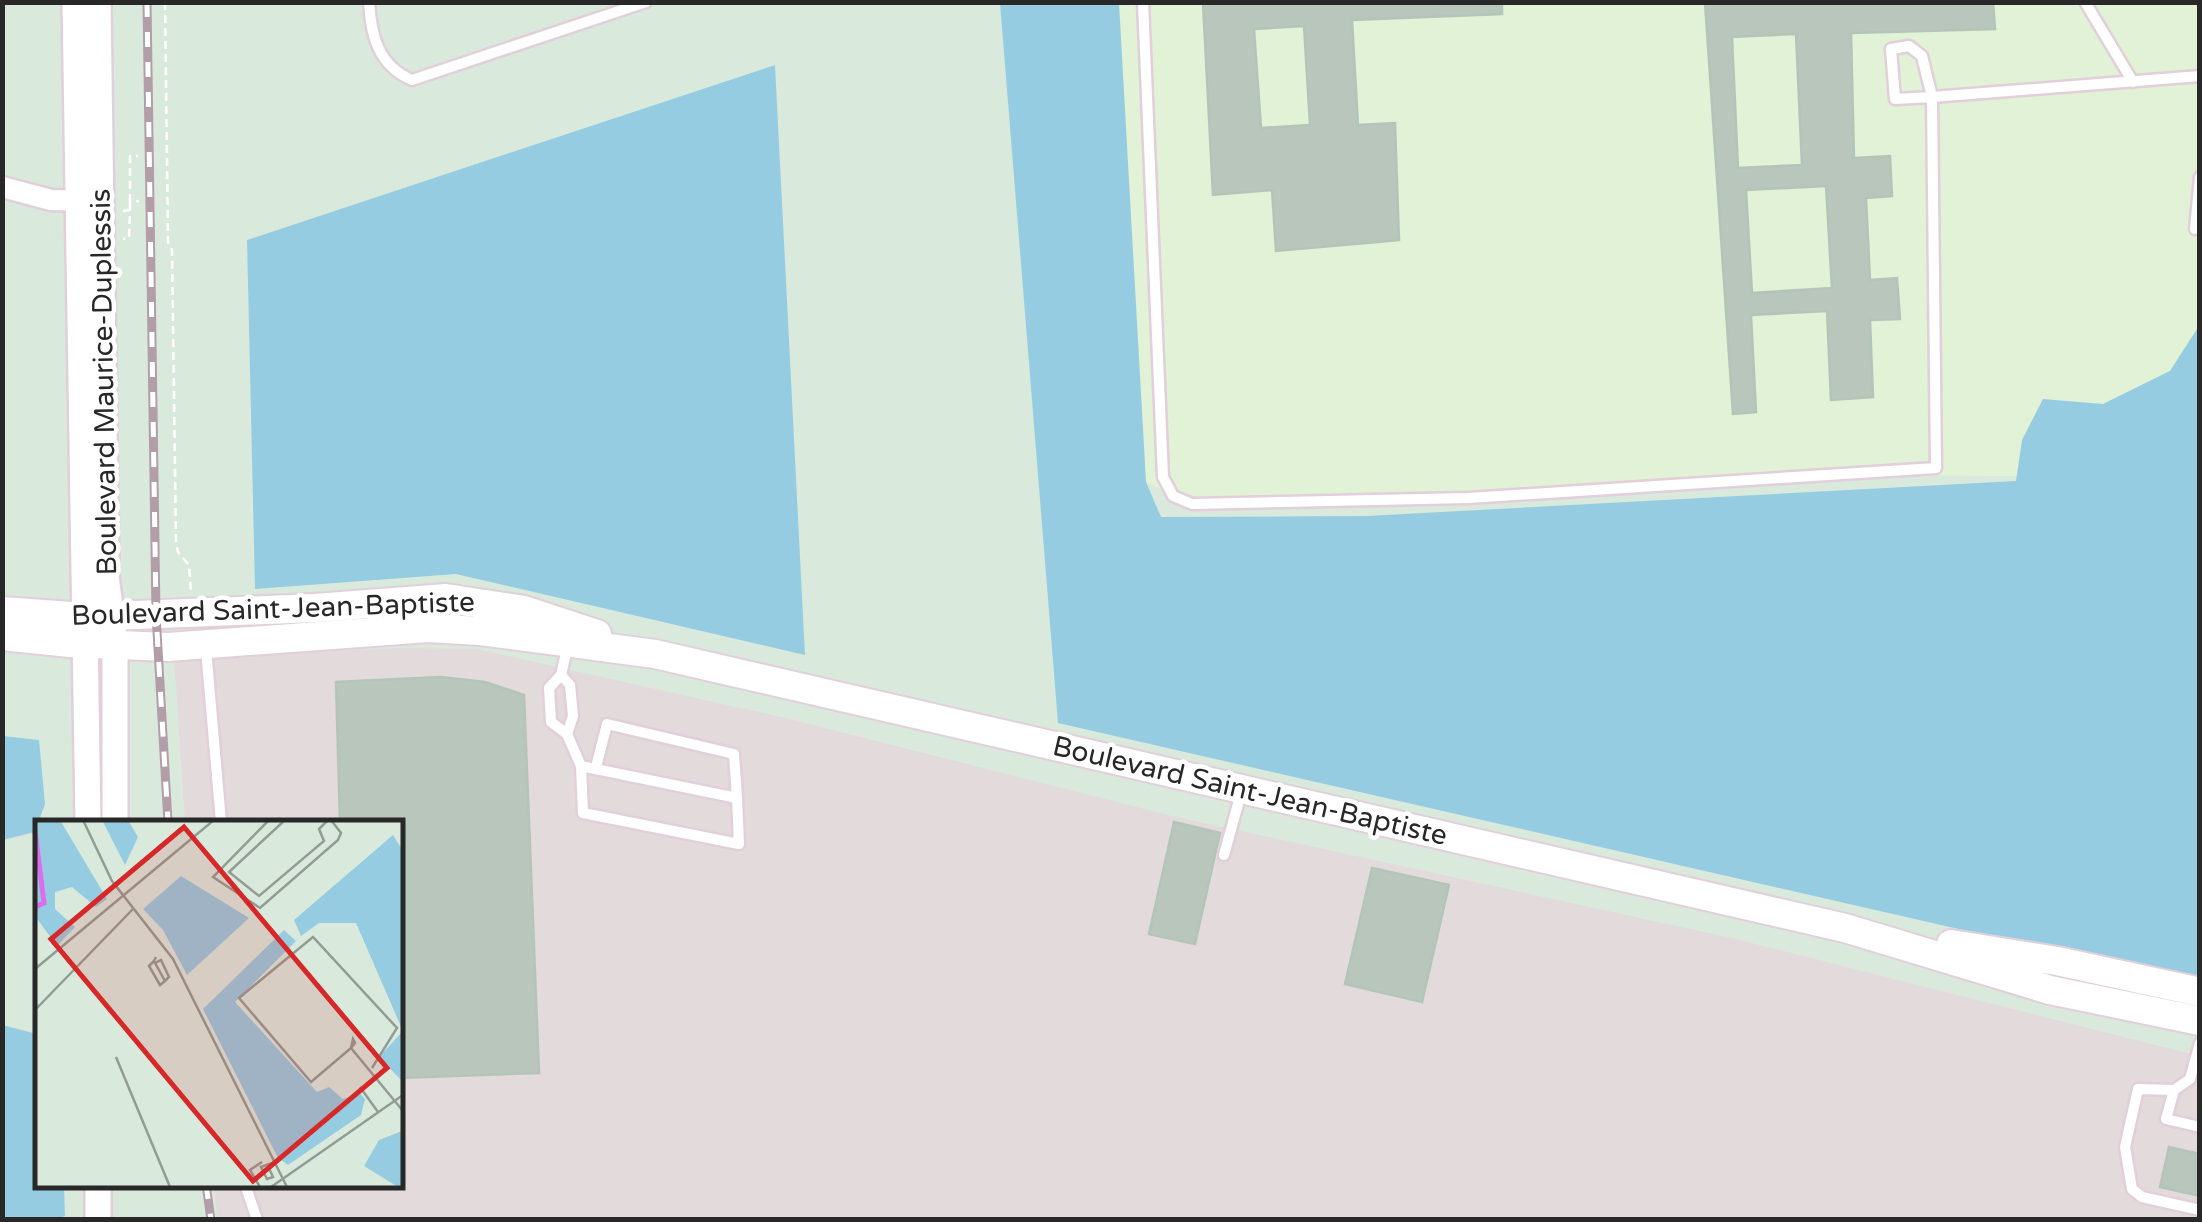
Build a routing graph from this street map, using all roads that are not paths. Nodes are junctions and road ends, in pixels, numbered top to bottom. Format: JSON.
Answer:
{"nodes":[{"id":1,"x":75,"y":2,"type":"edge"},
{"id":2,"x":98,"y":2,"type":"edge"},
{"id":3,"x":370,"y":2,"type":"edge"},
{"id":4,"x":646,"y":2,"type":"edge"},
{"id":5,"x":1143,"y":2,"type":"edge"},
{"id":6,"x":2085,"y":2,"type":"edge"},
{"id":7,"x":2200,"y":76,"type":"edge"},
{"id":8,"x":2133,"y":82,"type":"junction"},
{"id":9,"x":1932,"y":97,"type":"junction"},
{"id":10,"x":2200,"y":177,"type":"edge"},
{"id":11,"x":2,"y":186,"type":"edge"},
{"id":12,"x":89,"y":201,"type":"junction"},
{"id":13,"x":2192,"y":229,"type":"edge"},
{"id":14,"x":2,"y":612,"type":"edge"},
{"id":15,"x":95,"y":625,"type":"junction"},
{"id":16,"x":2,"y":636,"type":"edge"},
{"id":17,"x":206,"y":643,"type":"junction"},
{"id":18,"x":568,"y":643,"type":"junction"},
{"id":19,"x":115,"y":645,"type":"junction"},
{"id":20,"x":655,"y":654,"type":"junction"},
{"id":21,"x":561,"y":675,"type":"junction"},
{"id":22,"x":567,"y":734,"type":"junction"},
{"id":23,"x":581,"y":766,"type":"junction"},
{"id":24,"x":596,"y":767,"type":"junction"},
{"id":25,"x":1242,"y":790,"type":"junction"},
{"id":26,"x":737,"y":798,"type":"junction"},
{"id":27,"x":88,"y":820,"type":"edge"},
{"id":28,"x":115,"y":820,"type":"edge"},
{"id":29,"x":221,"y":820,"type":"edge"},
{"id":30,"x":1224,"y":855,"type":"dead end"},
{"id":31,"x":1845,"y":928,"type":"junction"},
{"id":32,"x":2200,"y":992,"type":"edge"},
{"id":33,"x":2200,"y":1022,"type":"edge"},
{"id":34,"x":2200,"y":1042,"type":"edge"},
{"id":35,"x":2194,"y":1080,"type":"edge"},
{"id":36,"x":2174,"y":1090,"type":"junction"},
{"id":37,"x":2195,"y":1123,"type":"edge"},
{"id":38,"x":98,"y":1187,"type":"edge"},
{"id":39,"x":246,"y":1187,"type":"edge"},
{"id":40,"x":2200,"y":1210,"type":"edge"},
{"id":41,"x":98,"y":1220,"type":"edge"},
{"id":42,"x":257,"y":1220,"type":"edge"}],
"edges":[{"from":1,"to":12,"type":"street","name":"Boulevard Maurice-Duplessis"},
{"from":2,"to":12,"type":"street","name":"Boulevard Maurice-Duplessis"},
{"from":3,"to":4,"type":"lane"},
{"from":5,"to":9,"type":"lane"},
{"from":6,"to":8,"type":"lane"},
{"from":7,"to":8,"type":"lane"},
{"from":8,"to":9,"type":"lane"},
{"from":9,"to":9,"type":"lane"},
{"from":10,"to":13,"type":"lane"},
{"from":11,"to":12,"type":"street"},
{"from":12,"to":15,"type":"street","name":"Boulevard Maurice-Duplessis"},
{"from":14,"to":15,"type":"main road","name":"Boulevard Saint-Jean-Baptiste"},
{"from":15,"to":16,"type":"main road","name":"Boulevard Saint-Jean-Baptiste"},
{"from":15,"to":19,"type":"main road","name":"Boulevard Saint-Jean-Baptiste"},
{"from":15,"to":20,"type":"main road","name":"Boulevard Saint-Jean-Baptiste"},
{"from":15,"to":27,"type":"street","name":"Boulevard Maurice-Duplessis"},
{"from":17,"to":18,"type":"main road","name":"Boulevard Saint-Jean-Baptiste"},
{"from":17,"to":19,"type":"main road","name":"Boulevard Saint-Jean-Baptiste"},
{"from":17,"to":29,"type":"lane"},
{"from":18,"to":20,"type":"main road","name":"Boulevard Saint-Jean-Baptiste"},
{"from":18,"to":21,"type":"lane"},
{"from":19,"to":28,"type":"street"},
{"from":20,"to":25,"type":"main road","name":"Boulevard Saint-Jean-Baptiste"},
{"from":21,"to":22,"type":"lane"},
{"from":21,"to":22,"type":"lane"},
{"from":22,"to":23,"type":"lane"},
{"from":23,"to":24,"type":"lane"},
{"from":23,"to":26,"type":"lane"},
{"from":24,"to":26,"type":"lane"},
{"from":24,"to":26,"type":"lane"},
{"from":25,"to":30,"type":"lane"},
{"from":25,"to":31,"type":"main road","name":"Boulevard Saint-Jean-Baptiste"},
{"from":31,"to":32,"type":"main road","name":"Boulevard Saint-Jean-Baptiste"},
{"from":31,"to":33,"type":"main road","name":"Boulevard Saint-Jean-Baptiste"},
{"from":34,"to":35,"type":"lane"},
{"from":35,"to":36,"type":"lane"},
{"from":36,"to":37,"type":"lane"},
{"from":36,"to":40,"type":"lane"},
{"from":38,"to":41,"type":"street"},
{"from":39,"to":42,"type":"lane"}]}
